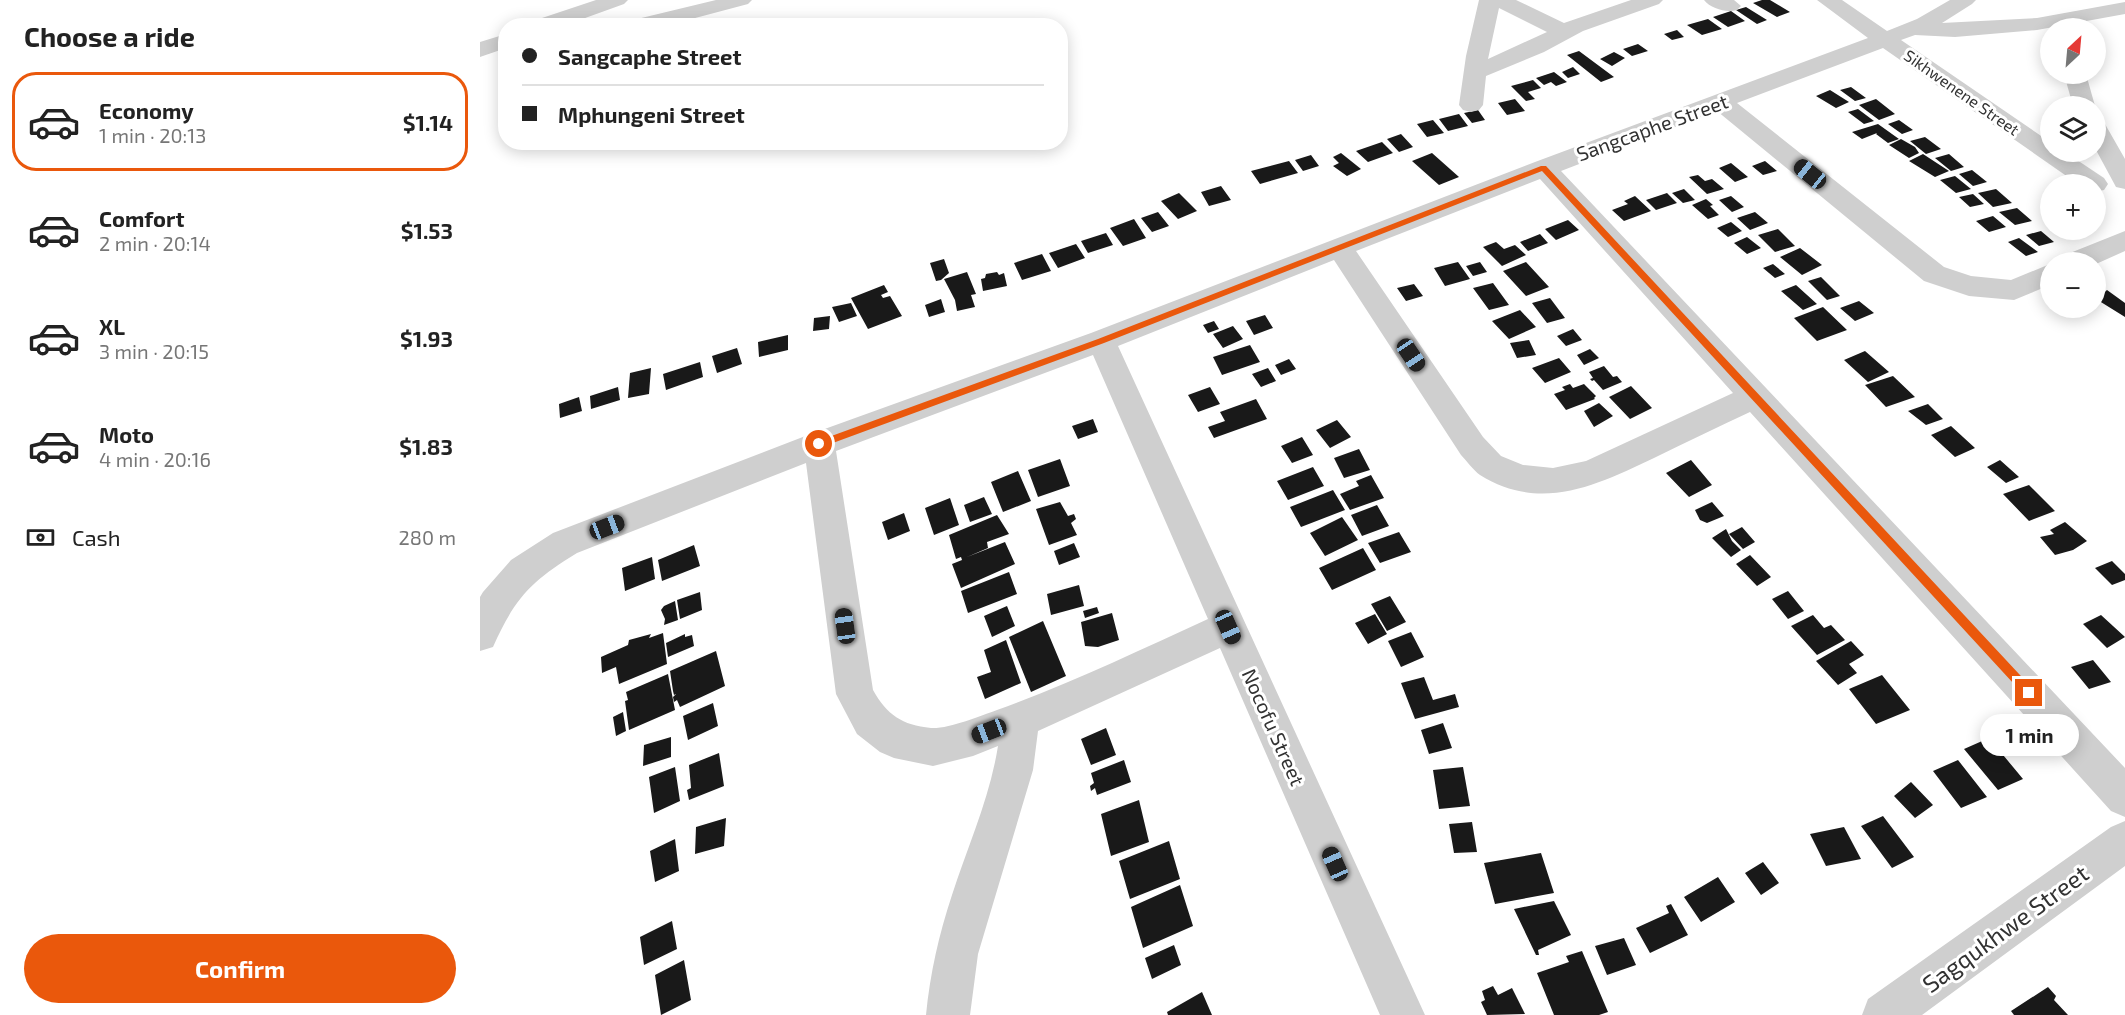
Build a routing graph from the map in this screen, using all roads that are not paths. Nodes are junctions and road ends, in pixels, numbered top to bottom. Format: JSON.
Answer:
{"nodes":[{"id":1,"x":617,"y":0,"type":"edge"},
{"id":2,"x":741,"y":0,"type":"edge"},
{"id":3,"x":1490,"y":0,"type":"edge"},
{"id":4,"x":1499,"y":0,"type":"edge"},
{"id":5,"x":1652,"y":0,"type":"edge"},
{"id":6,"x":1828,"y":0,"type":"edge"},
{"id":7,"x":1965,"y":0,"type":"edge"},
{"id":8,"x":2125,"y":8,"type":"edge"},
{"id":9,"x":2070,"y":15,"type":"edge"},
{"id":10,"x":564,"y":18,"type":"edge"},
{"id":11,"x":668,"y":18,"type":"edge"},
{"id":12,"x":1912,"y":28,"type":"junction"},
{"id":13,"x":1564,"y":32,"type":"junction"},
{"id":14,"x":1884,"y":38,"type":"junction"},
{"id":15,"x":498,"y":43,"type":"edge"},
{"id":16,"x":480,"y":50,"type":"edge"},
{"id":17,"x":1475,"y":72,"type":"junction"},
{"id":18,"x":1721,"y":102,"type":"junction"},
{"id":19,"x":1470,"y":105,"type":"dead end"},
{"id":20,"x":2106,"y":147,"type":"edge"},
{"id":21,"x":1544,"y":168,"type":"junction"},
{"id":22,"x":2079,"y":174,"type":"edge"},
{"id":23,"x":2125,"y":182,"type":"edge"},
{"id":24,"x":2106,"y":193,"type":"edge"},
{"id":25,"x":2125,"y":206,"type":"edge"},
{"id":26,"x":2125,"y":240,"type":"edge"},
{"id":27,"x":1340,"y":248,"type":"junction"},
{"id":28,"x":2098,"y":252,"type":"edge"},
{"id":29,"x":2040,"y":278,"type":"edge"},
{"id":30,"x":1101,"y":341,"type":"junction"},
{"id":31,"x":1756,"y":396,"type":"junction"},
{"id":32,"x":819,"y":444,"type":"junction"},
{"id":33,"x":1228,"y":627,"type":"junction"},
{"id":34,"x":480,"y":635,"type":"edge"},
{"id":35,"x":1021,"y":718,"type":"junction"},
{"id":36,"x":2125,"y":797,"type":"edge"},
{"id":37,"x":2125,"y":841,"type":"edge"},
{"id":38,"x":948,"y":1015,"type":"edge"},
{"id":39,"x":1403,"y":1015,"type":"edge"},
{"id":40,"x":1884,"y":1015,"type":"edge"}],
"edges":[{"from":1,"to":10,"type":"street"},
{"from":2,"to":11,"type":"street"},
{"from":3,"to":17,"type":"street"},
{"from":4,"to":13,"type":"street"},
{"from":5,"to":13,"type":"street"},
{"from":6,"to":14,"type":"street","name":"Sikhwenene Street"},
{"from":7,"to":12,"type":"street","name":"Sangcaphe Street"},
{"from":8,"to":9,"type":"street"},
{"from":9,"to":12,"type":"street"},
{"from":12,"to":14,"type":"street","name":"Sangcaphe Street"},
{"from":13,"to":17,"type":"street"},
{"from":14,"to":18,"type":"street","name":"Sangcaphe Street"},
{"from":14,"to":22,"type":"street","name":"Sikhwenene Street"},
{"from":15,"to":16,"type":"street"},
{"from":17,"to":19,"type":"street"},
{"from":18,"to":21,"type":"street","name":"Sangcaphe Street"},
{"from":18,"to":29,"type":"street"},
{"from":20,"to":23,"type":"street"},
{"from":21,"to":27,"type":"street","name":"Sangcaphe Street"},
{"from":21,"to":31,"type":"street"},
{"from":24,"to":25,"type":"street","name":"Sikhwenene Street"},
{"from":26,"to":28,"type":"street"},
{"from":27,"to":30,"type":"street","name":"Sangcaphe Street"},
{"from":27,"to":31,"type":"street"},
{"from":30,"to":32,"type":"street","name":"Sangcaphe Street"},
{"from":30,"to":33,"type":"street","name":"Nocofu Street"},
{"from":31,"to":36,"type":"street"},
{"from":32,"to":34,"type":"street","name":"Sangcaphe Street"},
{"from":32,"to":35,"type":"street"},
{"from":33,"to":35,"type":"street"},
{"from":33,"to":39,"type":"street","name":"Nocofu Street"},
{"from":35,"to":38,"type":"street"},
{"from":37,"to":40,"type":"street","name":"Sagqukhwe Street"}]}
